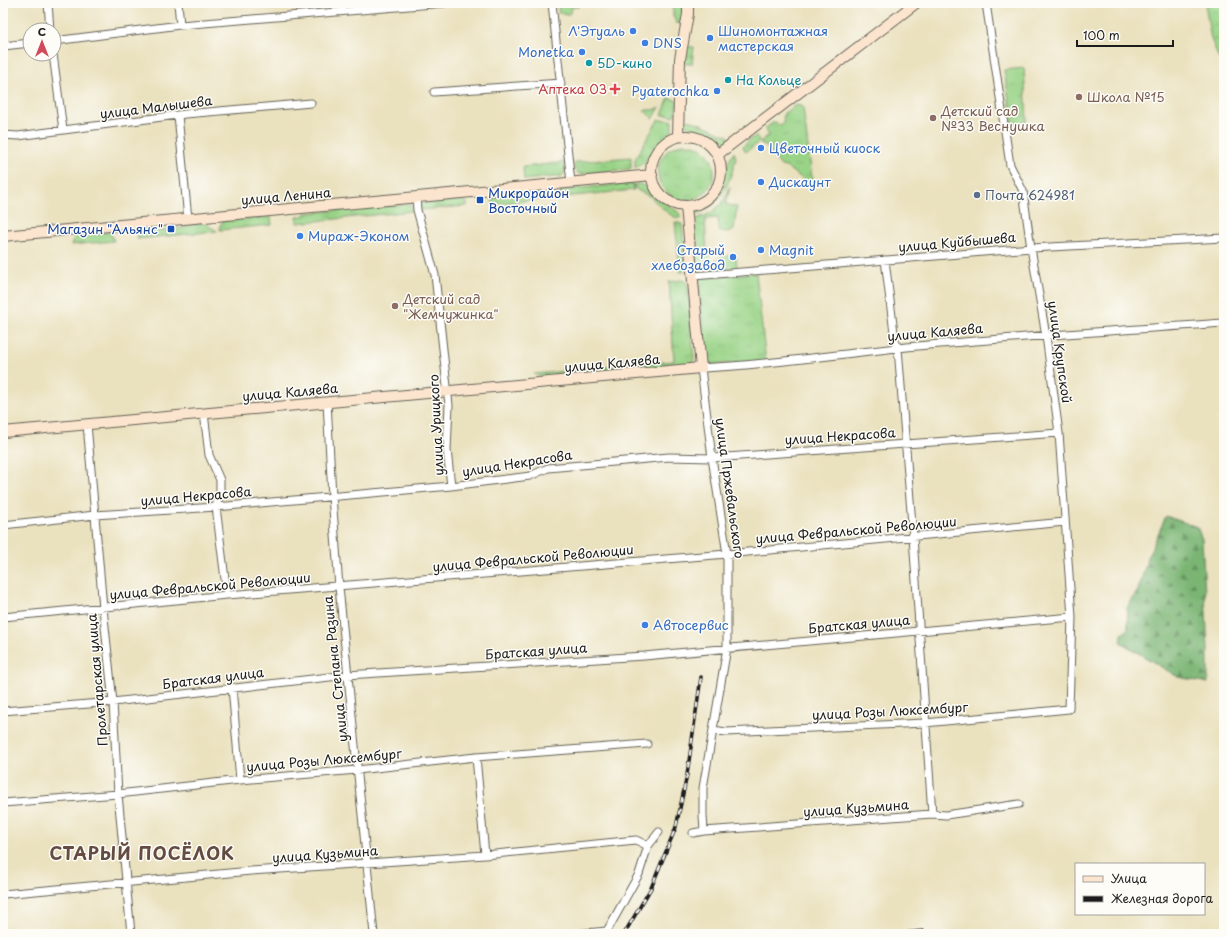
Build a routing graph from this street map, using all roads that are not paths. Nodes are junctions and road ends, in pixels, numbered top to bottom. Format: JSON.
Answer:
{"nodes":[{"id":1,"x":48,"y":3,"type":"edge"},
{"id":2,"x":178,"y":3,"type":"edge"},
{"id":3,"x":445,"y":3,"type":"edge"},
{"id":4,"x":552,"y":3,"type":"edge"},
{"id":5,"x":688,"y":3,"type":"edge"},
{"id":6,"x":916,"y":3,"type":"edge"},
{"id":7,"x":986,"y":3,"type":"edge"},
{"id":8,"x":49,"y":22,"type":"edge"},
{"id":9,"x":180,"y":25,"type":"junction"},
{"id":10,"x":62,"y":40,"type":"edge"},
{"id":11,"x":22,"y":44,"type":"edge"},
{"id":12,"x":3,"y":46,"type":"edge"},
{"id":13,"x":53,"y":62,"type":"edge"},
{"id":14,"x":561,"y":83,"type":"junction"},
{"id":15,"x":434,"y":92,"type":"dead end"},
{"id":16,"x":311,"y":103,"type":"dead end"},
{"id":17,"x":178,"y":115,"type":"junction"},
{"id":18,"x":63,"y":130,"type":"junction"},
{"id":19,"x":3,"y":135,"type":"edge"},
{"id":20,"x":678,"y":137,"type":"junction"},
{"id":21,"x":717,"y":155,"type":"junction"},
{"id":22,"x":652,"y":175,"type":"junction"},
{"id":23,"x":575,"y":183,"type":"junction"},
{"id":24,"x":416,"y":197,"type":"junction"},
{"id":25,"x":686,"y":206,"type":"junction"},
{"id":26,"x":188,"y":219,"type":"junction"},
{"id":27,"x":3,"y":236,"type":"edge"},
{"id":28,"x":1224,"y":238,"type":"edge"},
{"id":29,"x":1031,"y":248,"type":"junction"},
{"id":30,"x":885,"y":260,"type":"junction"},
{"id":31,"x":693,"y":276,"type":"junction"},
{"id":32,"x":1224,"y":323,"type":"edge"},
{"id":33,"x":1046,"y":336,"type":"junction"},
{"id":34,"x":898,"y":348,"type":"junction"},
{"id":35,"x":701,"y":368,"type":"junction"},
{"id":36,"x":448,"y":390,"type":"junction"},
{"id":37,"x":326,"y":402,"type":"junction"},
{"id":38,"x":204,"y":413,"type":"junction"},
{"id":39,"x":88,"y":424,"type":"junction"},
{"id":40,"x":3,"y":432,"type":"edge"},
{"id":41,"x":1059,"y":433,"type":"junction"},
{"id":42,"x":905,"y":444,"type":"junction"},
{"id":43,"x":712,"y":458,"type":"junction"},
{"id":44,"x":451,"y":486,"type":"junction"},
{"id":45,"x":332,"y":496,"type":"junction"},
{"id":46,"x":216,"y":507,"type":"junction"},
{"id":47,"x":95,"y":515,"type":"junction"},
{"id":48,"x":1065,"y":522,"type":"junction"},
{"id":49,"x":3,"y":525,"type":"edge"},
{"id":50,"x":913,"y":537,"type":"junction"},
{"id":51,"x":727,"y":554,"type":"junction"},
{"id":52,"x":339,"y":587,"type":"junction"},
{"id":53,"x":227,"y":595,"type":"junction"},
{"id":54,"x":103,"y":608,"type":"junction"},
{"id":55,"x":3,"y":617,"type":"edge"},
{"id":56,"x":1072,"y":617,"type":"junction"},
{"id":57,"x":919,"y":631,"type":"junction"},
{"id":58,"x":727,"y":648,"type":"junction"},
{"id":59,"x":347,"y":675,"type":"junction"},
{"id":60,"x":232,"y":687,"type":"junction"},
{"id":61,"x":113,"y":702,"type":"junction"},
{"id":62,"x":1069,"y":709,"type":"joint"},
{"id":63,"x":3,"y":711,"type":"edge"},
{"id":64,"x":925,"y":723,"type":"junction"},
{"id":65,"x":713,"y":730,"type":"junction"},
{"id":66,"x":647,"y":744,"type":"dead end"},
{"id":67,"x":476,"y":757,"type":"junction"},
{"id":68,"x":357,"y":770,"type":"junction"},
{"id":69,"x":240,"y":780,"type":"junction"},
{"id":70,"x":118,"y":794,"type":"junction"},
{"id":71,"x":3,"y":803,"type":"edge"},
{"id":72,"x":1019,"y":804,"type":"dead end"},
{"id":73,"x":932,"y":814,"type":"junction"},
{"id":74,"x":704,"y":831,"type":"junction"},
{"id":75,"x":659,"y":832,"type":"dead end"},
{"id":76,"x":693,"y":833,"type":"dead end"},
{"id":77,"x":648,"y":846,"type":"junction"},
{"id":78,"x":485,"y":855,"type":"junction"},
{"id":79,"x":367,"y":862,"type":"junction"},
{"id":80,"x":127,"y":883,"type":"junction"},
{"id":81,"x":3,"y":894,"type":"edge"},
{"id":82,"x":131,"y":934,"type":"edge"},
{"id":83,"x":374,"y":934,"type":"edge"},
{"id":84,"x":575,"y":934,"type":"edge"}],
"edges":[{"from":1,"to":8,"type":"street"},
{"from":2,"to":9,"type":"street"},
{"from":3,"to":9,"type":"street"},
{"from":4,"to":14,"type":"street"},
{"from":5,"to":20,"type":"street"},
{"from":6,"to":21,"type":"street"},
{"from":7,"to":29,"type":"street","name":"улица Крупской"},
{"from":9,"to":10,"type":"street"},
{"from":11,"to":12,"type":"street"},
{"from":13,"to":18,"type":"street"},
{"from":14,"to":15,"type":"street"},
{"from":14,"to":23,"type":"street"},
{"from":16,"to":17,"type":"street","name":"улица Малышева"},
{"from":17,"to":18,"type":"street","name":"улица Малышева"},
{"from":17,"to":26,"type":"street"},
{"from":18,"to":19,"type":"street","name":"улица Малышева"},
{"from":20,"to":21,"type":"street"},
{"from":20,"to":22,"type":"street"},
{"from":21,"to":25,"type":"street"},
{"from":22,"to":23,"type":"street","name":"улица Ленина"},
{"from":22,"to":25,"type":"street"},
{"from":23,"to":24,"type":"street","name":"улица Ленина"},
{"from":24,"to":26,"type":"street","name":"улица Ленина"},
{"from":24,"to":36,"type":"street","name":"улица Урицкого"},
{"from":25,"to":31,"type":"street","name":"улица Пржевальского"},
{"from":26,"to":27,"type":"street","name":"улица Ленина"},
{"from":28,"to":29,"type":"street","name":"улица Куйбышева"},
{"from":29,"to":30,"type":"street","name":"улица Куйбышева"},
{"from":29,"to":33,"type":"street","name":"улица Крупской"},
{"from":30,"to":31,"type":"street","name":"улица Куйбышева"},
{"from":30,"to":34,"type":"street"},
{"from":31,"to":35,"type":"street","name":"улица Пржевальского"},
{"from":32,"to":33,"type":"street","name":"улица Каляева"},
{"from":33,"to":34,"type":"street","name":"улица Каляева"},
{"from":33,"to":41,"type":"street","name":"улица Крупской"},
{"from":34,"to":35,"type":"street","name":"улица Каляева"},
{"from":34,"to":42,"type":"street"},
{"from":35,"to":36,"type":"street","name":"улица Каляева"},
{"from":35,"to":43,"type":"street","name":"улица Пржевальского"},
{"from":36,"to":37,"type":"street","name":"улица Каляева"},
{"from":36,"to":44,"type":"street","name":"улица Урицкого"},
{"from":37,"to":38,"type":"street","name":"улица Каляева"},
{"from":37,"to":45,"type":"street","name":"улица Степана Разина"},
{"from":38,"to":39,"type":"street","name":"улица Каляева"},
{"from":38,"to":46,"type":"street"},
{"from":39,"to":40,"type":"street","name":"улица Каляева"},
{"from":39,"to":47,"type":"street","name":"Пролетарская улица"},
{"from":41,"to":42,"type":"street","name":"улица Некрасова"},
{"from":41,"to":48,"type":"street","name":"улица Крупской"},
{"from":42,"to":43,"type":"street","name":"улица Некрасова"},
{"from":42,"to":50,"type":"street"},
{"from":43,"to":44,"type":"street","name":"улица Некрасова"},
{"from":43,"to":51,"type":"street","name":"улица Пржевальского"},
{"from":44,"to":45,"type":"street","name":"улица Некрасова"},
{"from":45,"to":46,"type":"street","name":"улица Некрасова"},
{"from":45,"to":52,"type":"street","name":"улица Степана Разина"},
{"from":46,"to":47,"type":"street","name":"улица Некрасова"},
{"from":46,"to":53,"type":"street"},
{"from":47,"to":49,"type":"street","name":"улица Некрасова"},
{"from":47,"to":54,"type":"street","name":"Пролетарская улица"},
{"from":48,"to":50,"type":"street","name":"улица Февральской Революции"},
{"from":48,"to":56,"type":"street","name":"улица Крупской"},
{"from":50,"to":51,"type":"street","name":"улица Февральской Революции"},
{"from":50,"to":57,"type":"street"},
{"from":51,"to":52,"type":"street","name":"улица Февральской Революции"},
{"from":51,"to":58,"type":"street","name":"улица Пржевальского"},
{"from":52,"to":53,"type":"street","name":"улица Февральской Революции"},
{"from":52,"to":59,"type":"street","name":"улица Степана Разина"},
{"from":53,"to":54,"type":"street","name":"улица Февральской Революции"},
{"from":54,"to":55,"type":"street","name":"улица Февральской Революции"},
{"from":54,"to":61,"type":"street","name":"Пролетарская улица"},
{"from":56,"to":57,"type":"street","name":"Братская улица"},
{"from":56,"to":62,"type":"street","name":"улица Крупской"},
{"from":57,"to":58,"type":"street","name":"Братская улица"},
{"from":57,"to":64,"type":"street"},
{"from":58,"to":59,"type":"street","name":"Братская улица"},
{"from":58,"to":65,"type":"street","name":"улица Пржевальского"},
{"from":59,"to":60,"type":"street","name":"Братская улица"},
{"from":59,"to":68,"type":"street","name":"улица Степана Разина"},
{"from":60,"to":61,"type":"street","name":"Братская улица"},
{"from":60,"to":69,"type":"street"},
{"from":61,"to":63,"type":"street","name":"Братская улица"},
{"from":61,"to":70,"type":"street","name":"Пролетарская улица"},
{"from":62,"to":64,"type":"street","name":"улица Розы Люксембург"},
{"from":64,"to":65,"type":"street","name":"улица Розы Люксембург"},
{"from":64,"to":73,"type":"street"},
{"from":65,"to":74,"type":"street","name":"улица Пржевальского"},
{"from":66,"to":67,"type":"street","name":"улица Розы Люксембург"},
{"from":67,"to":68,"type":"street","name":"улица Розы Люксембург"},
{"from":67,"to":78,"type":"street"},
{"from":68,"to":69,"type":"street","name":"улица Розы Люксембург"},
{"from":68,"to":79,"type":"street","name":"улица Степана Разина"},
{"from":69,"to":70,"type":"street","name":"улица Розы Люксембург"},
{"from":70,"to":71,"type":"street","name":"улица Розы Люксембург"},
{"from":70,"to":80,"type":"street","name":"Пролетарская улица"},
{"from":72,"to":73,"type":"street","name":"улица Кузьмина"},
{"from":73,"to":74,"type":"street","name":"улица Кузьмина"},
{"from":74,"to":76,"type":"street","name":"улица Кузьмина"},
{"from":75,"to":77,"type":"street"},
{"from":77,"to":78,"type":"street","name":"улица Кузьмина"},
{"from":77,"to":84,"type":"street"},
{"from":78,"to":79,"type":"street","name":"улица Кузьмина"},
{"from":79,"to":80,"type":"street","name":"улица Кузьмина"},
{"from":79,"to":83,"type":"street","name":"улица Степана Разина"},
{"from":80,"to":81,"type":"street","name":"улица Кузьмина"},
{"from":80,"to":82,"type":"street","name":"Пролетарская улица"}]}
